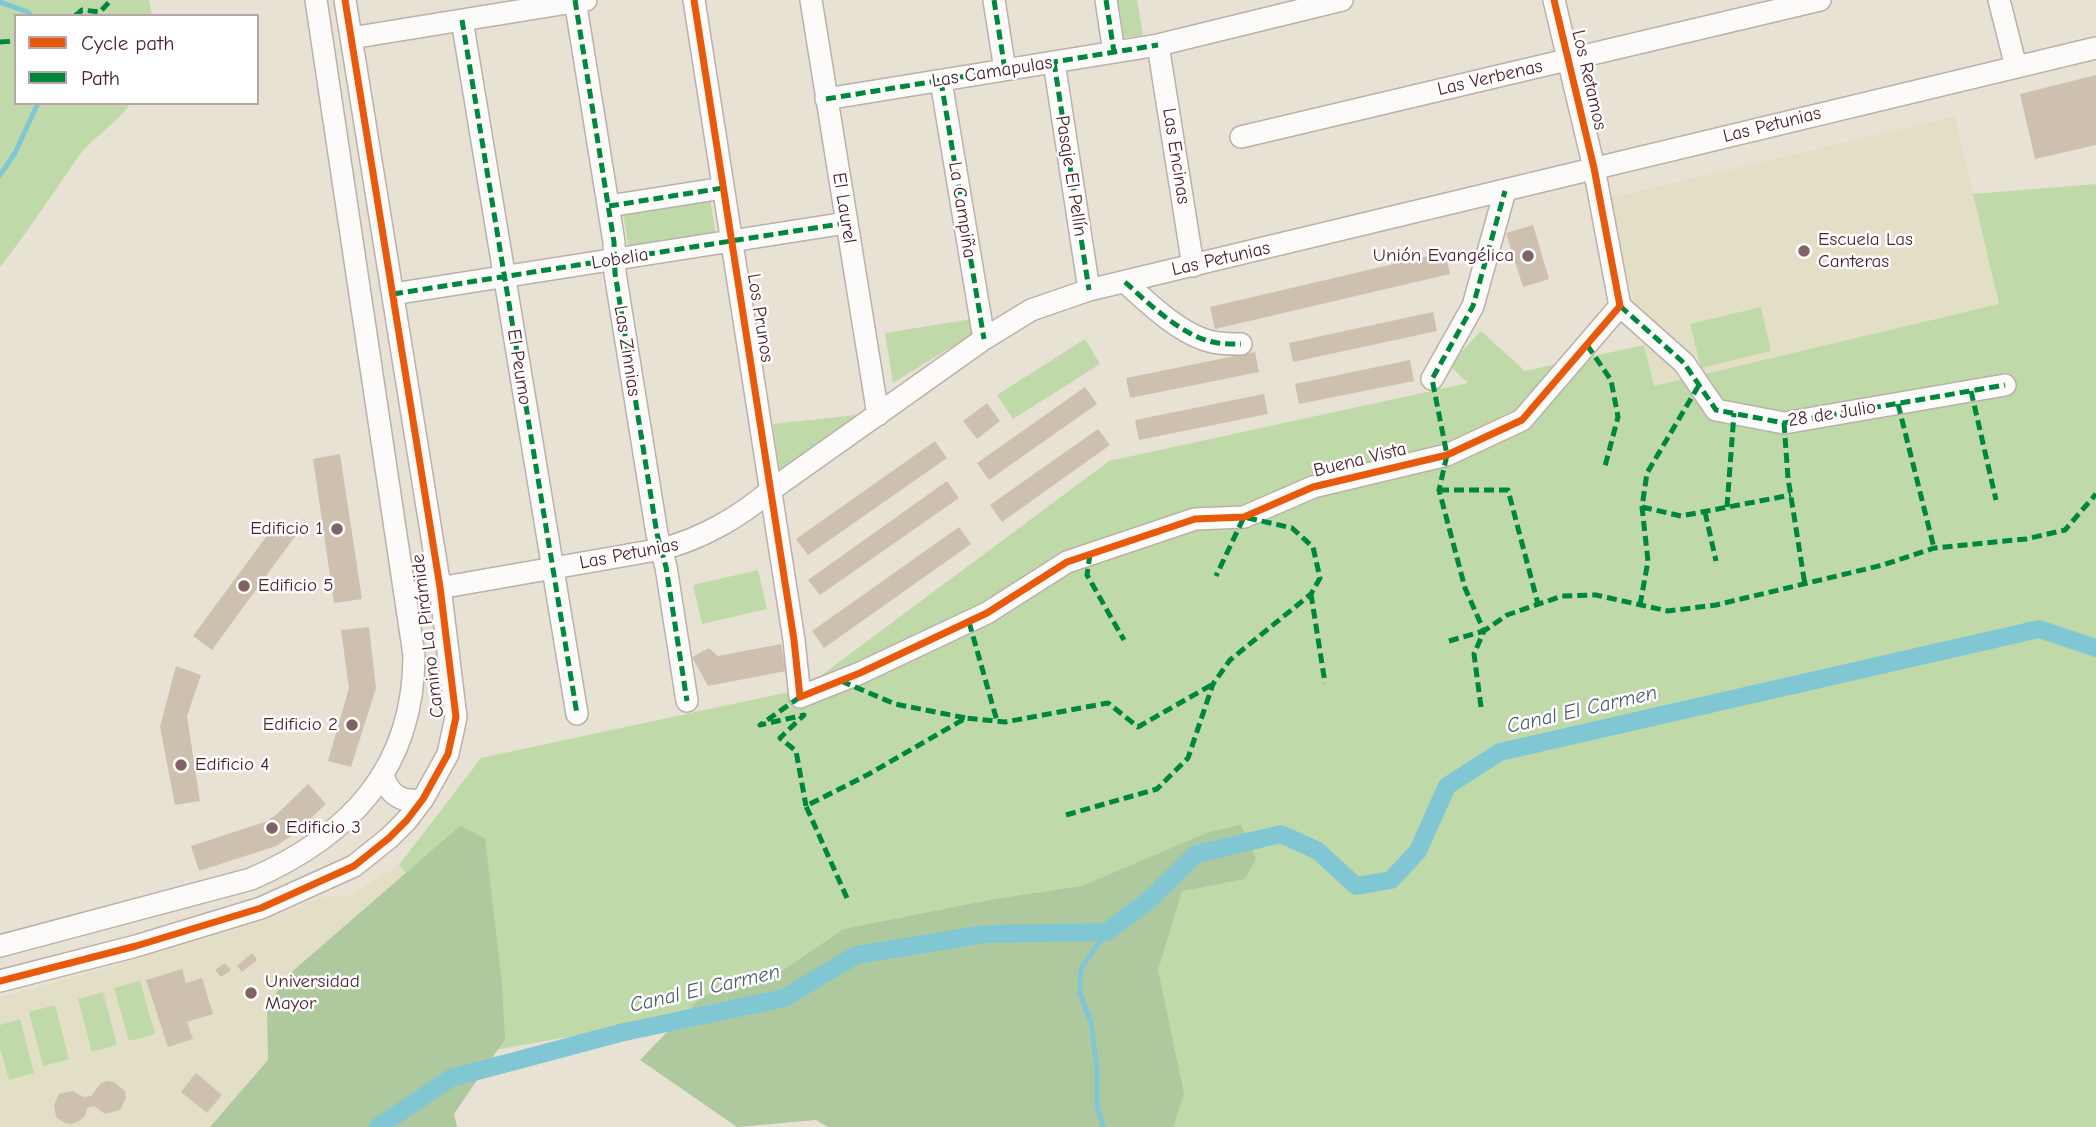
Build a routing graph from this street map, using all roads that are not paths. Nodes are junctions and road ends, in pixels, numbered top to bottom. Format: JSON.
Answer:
{"nodes":[{"id":1,"x":316,"y":0,"type":"edge"},
{"id":2,"x":345,"y":0,"type":"edge"},
{"id":3,"x":694,"y":0,"type":"edge"},
{"id":4,"x":811,"y":0,"type":"edge"},
{"id":5,"x":994,"y":0,"type":"edge"},
{"id":6,"x":1106,"y":0,"type":"edge"},
{"id":7,"x":1342,"y":0,"type":"edge"},
{"id":8,"x":1554,"y":0,"type":"edge"},
{"id":9,"x":1820,"y":0,"type":"edge"},
{"id":10,"x":1999,"y":0,"type":"edge"},
{"id":11,"x":579,"y":1,"type":"edge"},
{"id":12,"x":462,"y":20,"type":"junction"},
{"id":13,"x":351,"y":38,"type":"junction"},
{"id":14,"x":1158,"y":45,"type":"junction"},
{"id":15,"x":2096,"y":48,"type":"edge"},
{"id":16,"x":1114,"y":52,"type":"junction"},
{"id":17,"x":1568,"y":60,"type":"junction"},
{"id":18,"x":1054,"y":62,"type":"junction"},
{"id":19,"x":2016,"y":67,"type":"junction"},
{"id":20,"x":1005,"y":70,"type":"junction"},
{"id":21,"x":941,"y":81,"type":"junction"},
{"id":22,"x":827,"y":99,"type":"junction"},
{"id":23,"x":1241,"y":137,"type":"dead end"},
{"id":24,"x":1594,"y":168,"type":"junction"},
{"id":25,"x":723,"y":188,"type":"junction"},
{"id":26,"x":1505,"y":191,"type":"junction"},
{"id":27,"x":608,"y":206,"type":"junction"},
{"id":28,"x":846,"y":223,"type":"junction"},
{"id":29,"x":732,"y":241,"type":"junction"},
{"id":30,"x":615,"y":260,"type":"junction"},
{"id":31,"x":1193,"y":266,"type":"junction"},
{"id":32,"x":505,"y":277,"type":"junction"},
{"id":33,"x":1125,"y":282,"type":"junction"},
{"id":34,"x":1089,"y":290,"type":"junction"},
{"id":35,"x":393,"y":295,"type":"junction"},
{"id":36,"x":1620,"y":306,"type":"junction"},
{"id":37,"x":984,"y":339,"type":"junction"},
{"id":38,"x":1241,"y":344,"type":"dead end"},
{"id":39,"x":1432,"y":379,"type":"dead end"},
{"id":40,"x":2005,"y":385,"type":"dead end"},
{"id":41,"x":877,"y":415,"type":"junction"},
{"id":42,"x":771,"y":490,"type":"junction"},
{"id":43,"x":662,"y":549,"type":"junction"},
{"id":44,"x":553,"y":569,"type":"junction"},
{"id":45,"x":440,"y":587,"type":"junction"},
{"id":46,"x":405,"y":594,"type":"junction"},
{"id":47,"x":794,"y":640,"type":"joint"},
{"id":48,"x":687,"y":701,"type":"dead end"},
{"id":49,"x":577,"y":714,"type":"dead end"},
{"id":50,"x":383,"y":774,"type":"junction"},
{"id":51,"x":424,"y":799,"type":"junction"},
{"id":52,"x":0,"y":946,"type":"edge"},
{"id":53,"x":0,"y":981,"type":"edge"}],
"edges":[{"from":1,"to":46,"type":"street","name":"Camino La Pirámide"},
{"from":2,"to":13,"type":"street","name":"Camino La Pirámide"},
{"from":3,"to":25,"type":"street","name":"Los Prunos"},
{"from":4,"to":22,"type":"street","name":"El Laurel"},
{"from":5,"to":20,"type":"street"},
{"from":6,"to":16,"type":"street"},
{"from":7,"to":14,"type":"street","name":"Las Camapulas"},
{"from":8,"to":17,"type":"street","name":"Los Retamos"},
{"from":9,"to":17,"type":"street","name":"Las Verbenas"},
{"from":10,"to":19,"type":"street"},
{"from":11,"to":12,"type":"street"},
{"from":11,"to":27,"type":"street","name":"Las Zinnias"},
{"from":12,"to":13,"type":"street"},
{"from":12,"to":32,"type":"street","name":"El Peumo"},
{"from":13,"to":35,"type":"street","name":"Camino La Pirámide"},
{"from":14,"to":16,"type":"street","name":"Las Camapulas"},
{"from":14,"to":31,"type":"street","name":"Las Encinas"},
{"from":15,"to":19,"type":"street","name":"Las Petunias"},
{"from":16,"to":18,"type":"street","name":"Las Camapulas"},
{"from":17,"to":23,"type":"street","name":"Las Verbenas"},
{"from":17,"to":24,"type":"street","name":"Los Retamos"},
{"from":18,"to":20,"type":"street","name":"Las Camapulas"},
{"from":18,"to":34,"type":"street","name":"Pasaje El Pellín"},
{"from":19,"to":24,"type":"street","name":"Las Petunias"},
{"from":20,"to":21,"type":"street","name":"Las Camapulas"},
{"from":21,"to":22,"type":"street","name":"Las Camapulas"},
{"from":21,"to":37,"type":"street","name":"La Campiña"},
{"from":22,"to":28,"type":"street","name":"El Laurel"},
{"from":24,"to":26,"type":"street","name":"Las Petunias"},
{"from":24,"to":36,"type":"street"},
{"from":25,"to":27,"type":"street"},
{"from":25,"to":29,"type":"street","name":"Los Prunos"},
{"from":26,"to":31,"type":"street","name":"Las Petunias"},
{"from":26,"to":39,"type":"street"},
{"from":27,"to":30,"type":"street","name":"Las Zinnias"},
{"from":28,"to":29,"type":"street","name":"Lobelia"},
{"from":28,"to":41,"type":"street","name":"El Laurel"},
{"from":29,"to":30,"type":"street","name":"Lobelia"},
{"from":29,"to":42,"type":"street","name":"Los Prunos"},
{"from":30,"to":32,"type":"street","name":"Lobelia"},
{"from":30,"to":43,"type":"street","name":"Las Zinnias"},
{"from":31,"to":33,"type":"street","name":"Las Petunias"},
{"from":32,"to":35,"type":"street","name":"Lobelia"},
{"from":32,"to":44,"type":"street","name":"El Peumo"},
{"from":33,"to":34,"type":"street","name":"Las Petunias"},
{"from":33,"to":38,"type":"street"},
{"from":34,"to":37,"type":"street","name":"Las Petunias"},
{"from":35,"to":45,"type":"street","name":"Camino La Pirámide"},
{"from":36,"to":40,"type":"street","name":"28 de Julio"},
{"from":36,"to":47,"type":"street","name":"Buena Vista"},
{"from":37,"to":41,"type":"street","name":"Las Petunias"},
{"from":41,"to":42,"type":"street","name":"Las Petunias"},
{"from":42,"to":43,"type":"street","name":"Las Petunias"},
{"from":42,"to":47,"type":"street","name":"Los Prunos"},
{"from":43,"to":44,"type":"street","name":"Las Petunias"},
{"from":43,"to":48,"type":"street","name":"Las Zinnias"},
{"from":44,"to":45,"type":"street","name":"Las Petunias"},
{"from":44,"to":49,"type":"street","name":"El Peumo"},
{"from":45,"to":46,"type":"street","name":"Las Petunias"},
{"from":45,"to":51,"type":"street","name":"Camino La Pirámide"},
{"from":46,"to":50,"type":"street","name":"Camino La Pirámide"},
{"from":50,"to":51,"type":"street"},
{"from":50,"to":52,"type":"street","name":"Camino La Pirámide"},
{"from":51,"to":53,"type":"street","name":"Camino La Pirámide"}]}
